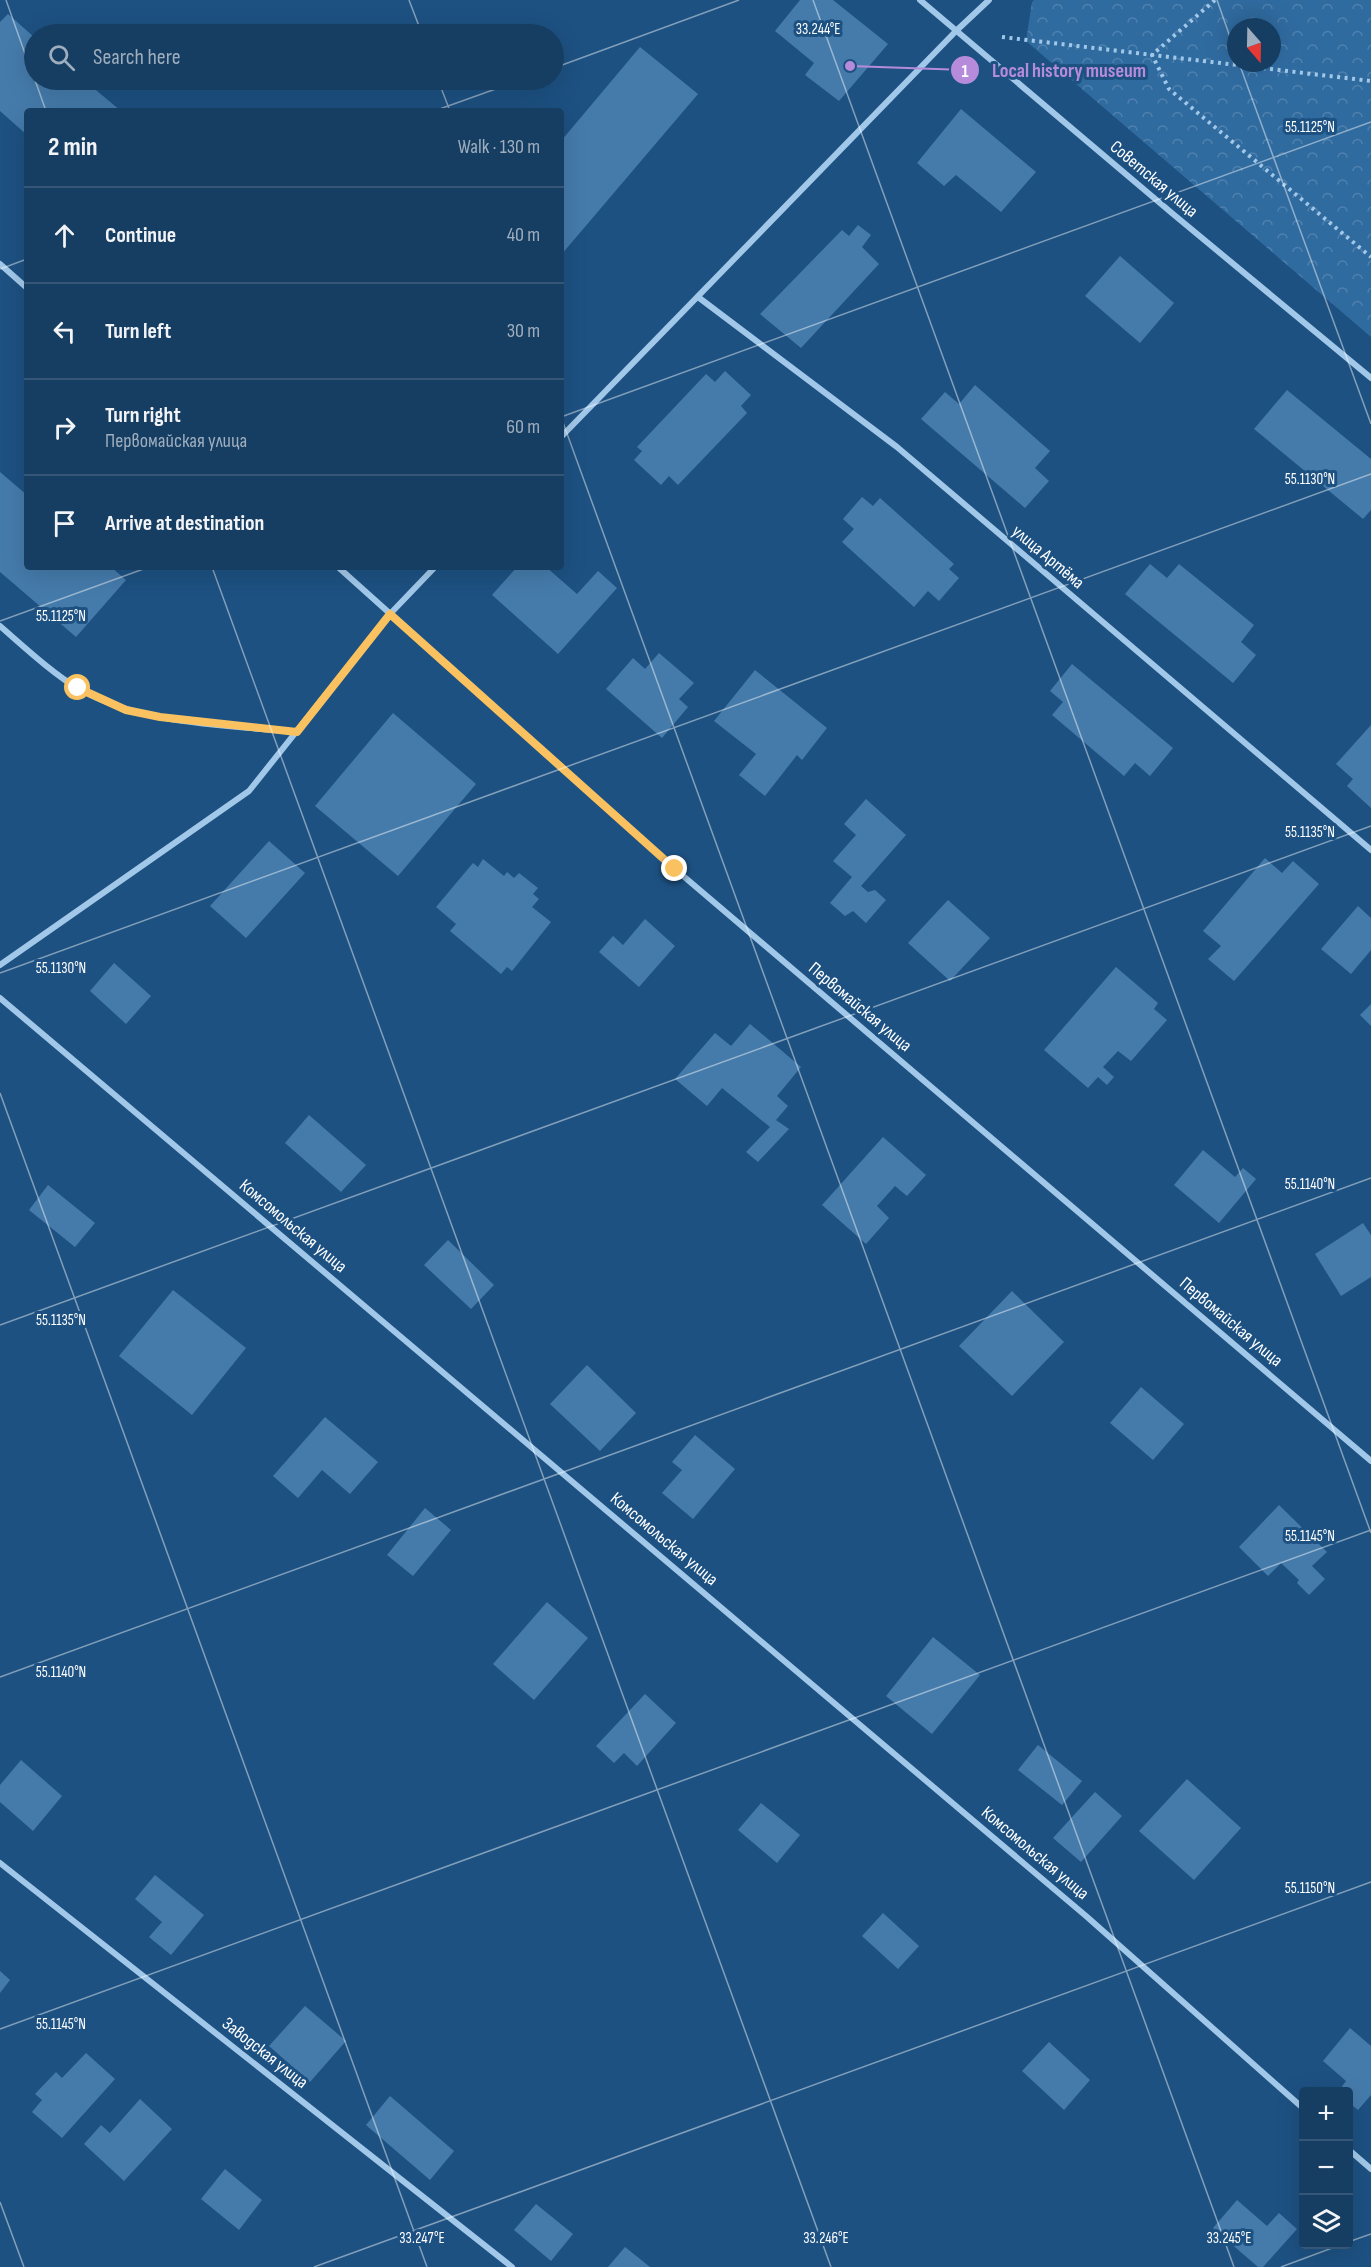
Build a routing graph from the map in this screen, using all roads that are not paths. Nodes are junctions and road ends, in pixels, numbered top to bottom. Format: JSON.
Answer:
{"nodes":[{"id":1,"x":920,"y":0,"type":"edge"},
{"id":2,"x":989,"y":0,"type":"edge"},
{"id":3,"x":956,"y":31,"type":"junction"},
{"id":4,"x":0,"y":264,"type":"edge"},
{"id":5,"x":24,"y":285,"type":"edge"},
{"id":6,"x":698,"y":297,"type":"junction"},
{"id":7,"x":1371,"y":378,"type":"edge"},
{"id":8,"x":564,"y":434,"type":"edge"},
{"id":9,"x":341,"y":570,"type":"edge"},
{"id":10,"x":432,"y":570,"type":"edge"},
{"id":11,"x":390,"y":614,"type":"junction"},
{"id":12,"x":0,"y":626,"type":"edge"},
{"id":13,"x":297,"y":732,"type":"junction"},
{"id":14,"x":1371,"y":850,"type":"edge"},
{"id":15,"x":0,"y":965,"type":"edge"},
{"id":16,"x":0,"y":998,"type":"edge"},
{"id":17,"x":1371,"y":1461,"type":"edge"},
{"id":18,"x":0,"y":1863,"type":"edge"},
{"id":19,"x":1299,"y":2105,"type":"edge"},
{"id":20,"x":1353,"y":2153,"type":"edge"},
{"id":21,"x":1371,"y":2169,"type":"edge"},
{"id":22,"x":512,"y":2267,"type":"edge"}],
"edges":[{"from":1,"to":3,"type":"street","name":"Советская улица"},
{"from":2,"to":3,"type":"street"},
{"from":3,"to":6,"type":"street"},
{"from":3,"to":7,"type":"street","name":"Советская улица"},
{"from":4,"to":5,"type":"street"},
{"from":6,"to":8,"type":"street"},
{"from":6,"to":14,"type":"street","name":"улица Артёма"},
{"from":9,"to":11,"type":"street","name":"Первомайская улица"},
{"from":10,"to":11,"type":"street"},
{"from":11,"to":13,"type":"street"},
{"from":11,"to":17,"type":"street","name":"Первомайская улица"},
{"from":12,"to":13,"type":"street"},
{"from":13,"to":15,"type":"street"},
{"from":16,"to":19,"type":"street","name":"Комсомольская улица"},
{"from":18,"to":22,"type":"street","name":"Заводская улица"},
{"from":20,"to":21,"type":"street"}]}
